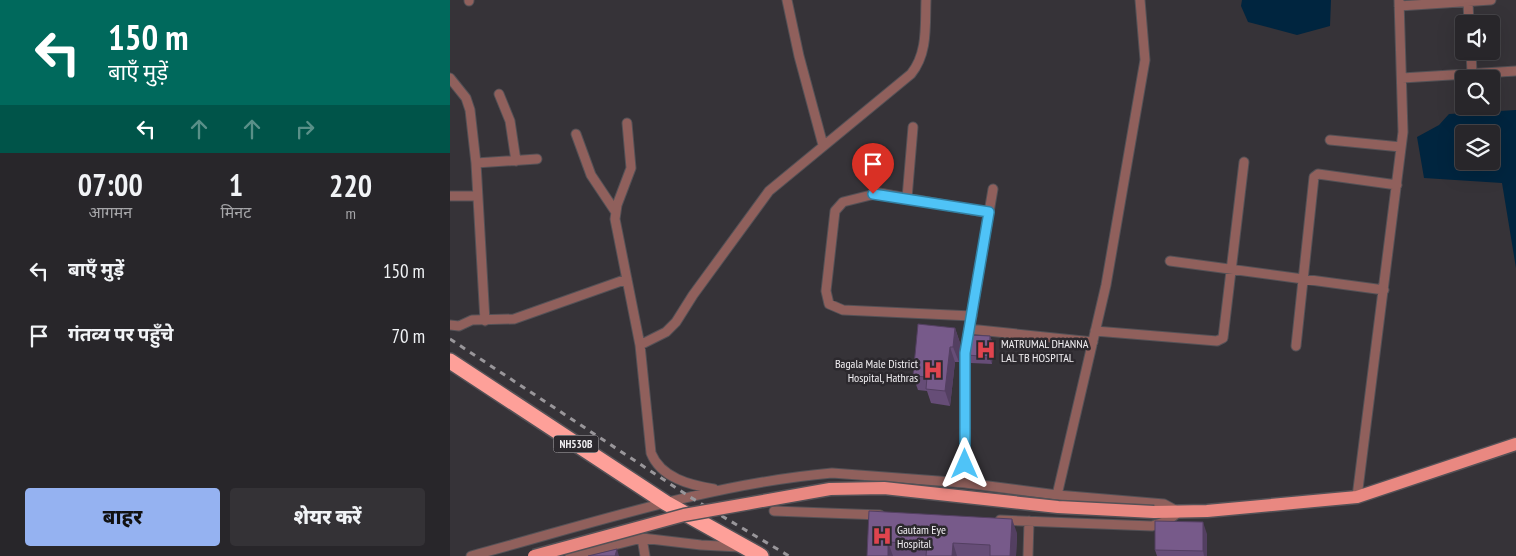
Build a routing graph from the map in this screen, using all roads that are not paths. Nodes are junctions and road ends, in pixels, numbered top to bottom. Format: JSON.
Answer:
{"nodes":[{"id":1,"x":787,"y":0,"type":"edge"},
{"id":2,"x":926,"y":0,"type":"edge"},
{"id":3,"x":1140,"y":0,"type":"edge"},
{"id":4,"x":1491,"y":0,"type":"edge"},
{"id":5,"x":1468,"y":2,"type":"junction"},
{"id":6,"x":1399,"y":3,"type":"edge"},
{"id":7,"x":1469,"y":15,"type":"edge"},
{"id":8,"x":1516,"y":71,"type":"edge"},
{"id":9,"x":1500,"y":72,"type":"edge"},
{"id":10,"x":1455,"y":75,"type":"edge"},
{"id":11,"x":450,"y":78,"type":"edge"},
{"id":12,"x":1402,"y":78,"type":"junction"},
{"id":13,"x":499,"y":94,"type":"dead end"},
{"id":14,"x":627,"y":123,"type":"dead end"},
{"id":15,"x":913,"y":127,"type":"dead end"},
{"id":16,"x":576,"y":134,"type":"dead end"},
{"id":17,"x":1330,"y":140,"type":"dead end"},
{"id":18,"x":823,"y":145,"type":"junction"},
{"id":19,"x":1401,"y":147,"type":"junction"},
{"id":20,"x":537,"y":159,"type":"dead end"},
{"id":21,"x":516,"y":160,"type":"junction"},
{"id":22,"x":1244,"y":162,"type":"dead end"},
{"id":23,"x":476,"y":163,"type":"junction"},
{"id":24,"x":1397,"y":185,"type":"junction"},
{"id":25,"x":993,"y":189,"type":"dead end"},
{"id":26,"x":450,"y":196,"type":"edge"},
{"id":27,"x":477,"y":196,"type":"junction"},
{"id":28,"x":906,"y":198,"type":"junction"},
{"id":29,"x":615,"y":211,"type":"junction"},
{"id":30,"x":989,"y":212,"type":"junction"},
{"id":31,"x":1170,"y":261,"type":"dead end"},
{"id":32,"x":1231,"y":269,"type":"junction"},
{"id":33,"x":1303,"y":279,"type":"junction"},
{"id":34,"x":627,"y":280,"type":"junction"},
{"id":35,"x":1384,"y":290,"type":"junction"},
{"id":36,"x":972,"y":316,"type":"junction"},
{"id":37,"x":485,"y":321,"type":"junction"},
{"id":38,"x":450,"y":325,"type":"edge"},
{"id":39,"x":969,"y":329,"type":"junction"},
{"id":40,"x":1095,"y":331,"type":"junction"},
{"id":41,"x":1093,"y":342,"type":"junction"},
{"id":42,"x":640,"y":345,"type":"junction"},
{"id":43,"x":1296,"y":346,"type":"dead end"},
{"id":44,"x":450,"y":361,"type":"edge"},
{"id":45,"x":1516,"y":444,"type":"edge"},
{"id":46,"x":965,"y":483,"type":"junction"},
{"id":47,"x":717,"y":490,"type":"junction"},
{"id":48,"x":1057,"y":495,"type":"junction"},
{"id":49,"x":1356,"y":497,"type":"junction"},
{"id":50,"x":666,"y":503,"type":"junction"},
{"id":51,"x":774,"y":511,"type":"dead end"},
{"id":52,"x":1179,"y":512,"type":"junction"},
{"id":53,"x":894,"y":516,"type":"edge"},
{"id":54,"x":992,"y":520,"type":"edge"},
{"id":55,"x":1029,"y":521,"type":"junction"},
{"id":56,"x":642,"y":538,"type":"junction"},
{"id":57,"x":743,"y":547,"type":"junction"},
{"id":58,"x":471,"y":556,"type":"edge"},
{"id":59,"x":534,"y":556,"type":"edge"},
{"id":60,"x":570,"y":556,"type":"edge"},
{"id":61,"x":645,"y":556,"type":"edge"},
{"id":62,"x":761,"y":556,"type":"edge"},
{"id":63,"x":1028,"y":556,"type":"edge"}],
"edges":[{"from":1,"to":18,"type":"street"},
{"from":2,"to":18,"type":"street"},
{"from":3,"to":40,"type":"street"},
{"from":4,"to":5,"type":"street"},
{"from":5,"to":6,"type":"street"},
{"from":5,"to":7,"type":"street"},
{"from":6,"to":12,"type":"street"},
{"from":8,"to":9,"type":"street"},
{"from":10,"to":12,"type":"street"},
{"from":11,"to":23,"type":"street"},
{"from":12,"to":19,"type":"street"},
{"from":13,"to":21,"type":"street"},
{"from":14,"to":29,"type":"street"},
{"from":15,"to":28,"type":"street"},
{"from":16,"to":29,"type":"street"},
{"from":17,"to":19,"type":"street"},
{"from":18,"to":42,"type":"street"},
{"from":19,"to":24,"type":"street"},
{"from":20,"to":21,"type":"street"},
{"from":21,"to":23,"type":"street"},
{"from":22,"to":32,"type":"street"},
{"from":23,"to":27,"type":"street"},
{"from":24,"to":33,"type":"street"},
{"from":24,"to":35,"type":"street"},
{"from":25,"to":30,"type":"street"},
{"from":26,"to":27,"type":"street"},
{"from":27,"to":37,"type":"street"},
{"from":28,"to":30,"type":"street"},
{"from":28,"to":36,"type":"street"},
{"from":29,"to":34,"type":"street"},
{"from":30,"to":36,"type":"street"},
{"from":31,"to":32,"type":"street"},
{"from":32,"to":33,"type":"street"},
{"from":32,"to":40,"type":"street"},
{"from":33,"to":35,"type":"street"},
{"from":33,"to":43,"type":"street"},
{"from":34,"to":37,"type":"street"},
{"from":34,"to":42,"type":"street"},
{"from":35,"to":49,"type":"street"},
{"from":36,"to":39,"type":"street"},
{"from":37,"to":38,"type":"street"},
{"from":39,"to":41,"type":"street"},
{"from":39,"to":46,"type":"street"},
{"from":40,"to":41,"type":"street"},
{"from":41,"to":48,"type":"street"},
{"from":42,"to":47,"type":"street"},
{"from":44,"to":50,"type":"highway","number":"NH530B"},
{"from":45,"to":49,"type":"main road"},
{"from":46,"to":47,"type":"street"},
{"from":46,"to":48,"type":"street"},
{"from":47,"to":50,"type":"street"},
{"from":48,"to":52,"type":"street"},
{"from":49,"to":52,"type":"main road"},
{"from":50,"to":57,"type":"highway","number":"NH530B"},
{"from":50,"to":58,"type":"street"},
{"from":51,"to":53,"type":"street"},
{"from":52,"to":55,"type":"street"},
{"from":52,"to":59,"type":"main road","bridge":true},
{"from":54,"to":55,"type":"street"},
{"from":55,"to":63,"type":"street"},
{"from":56,"to":57,"type":"street"},
{"from":56,"to":60,"type":"street"},
{"from":56,"to":61,"type":"street"},
{"from":57,"to":62,"type":"highway","number":"NH530B"}]}
